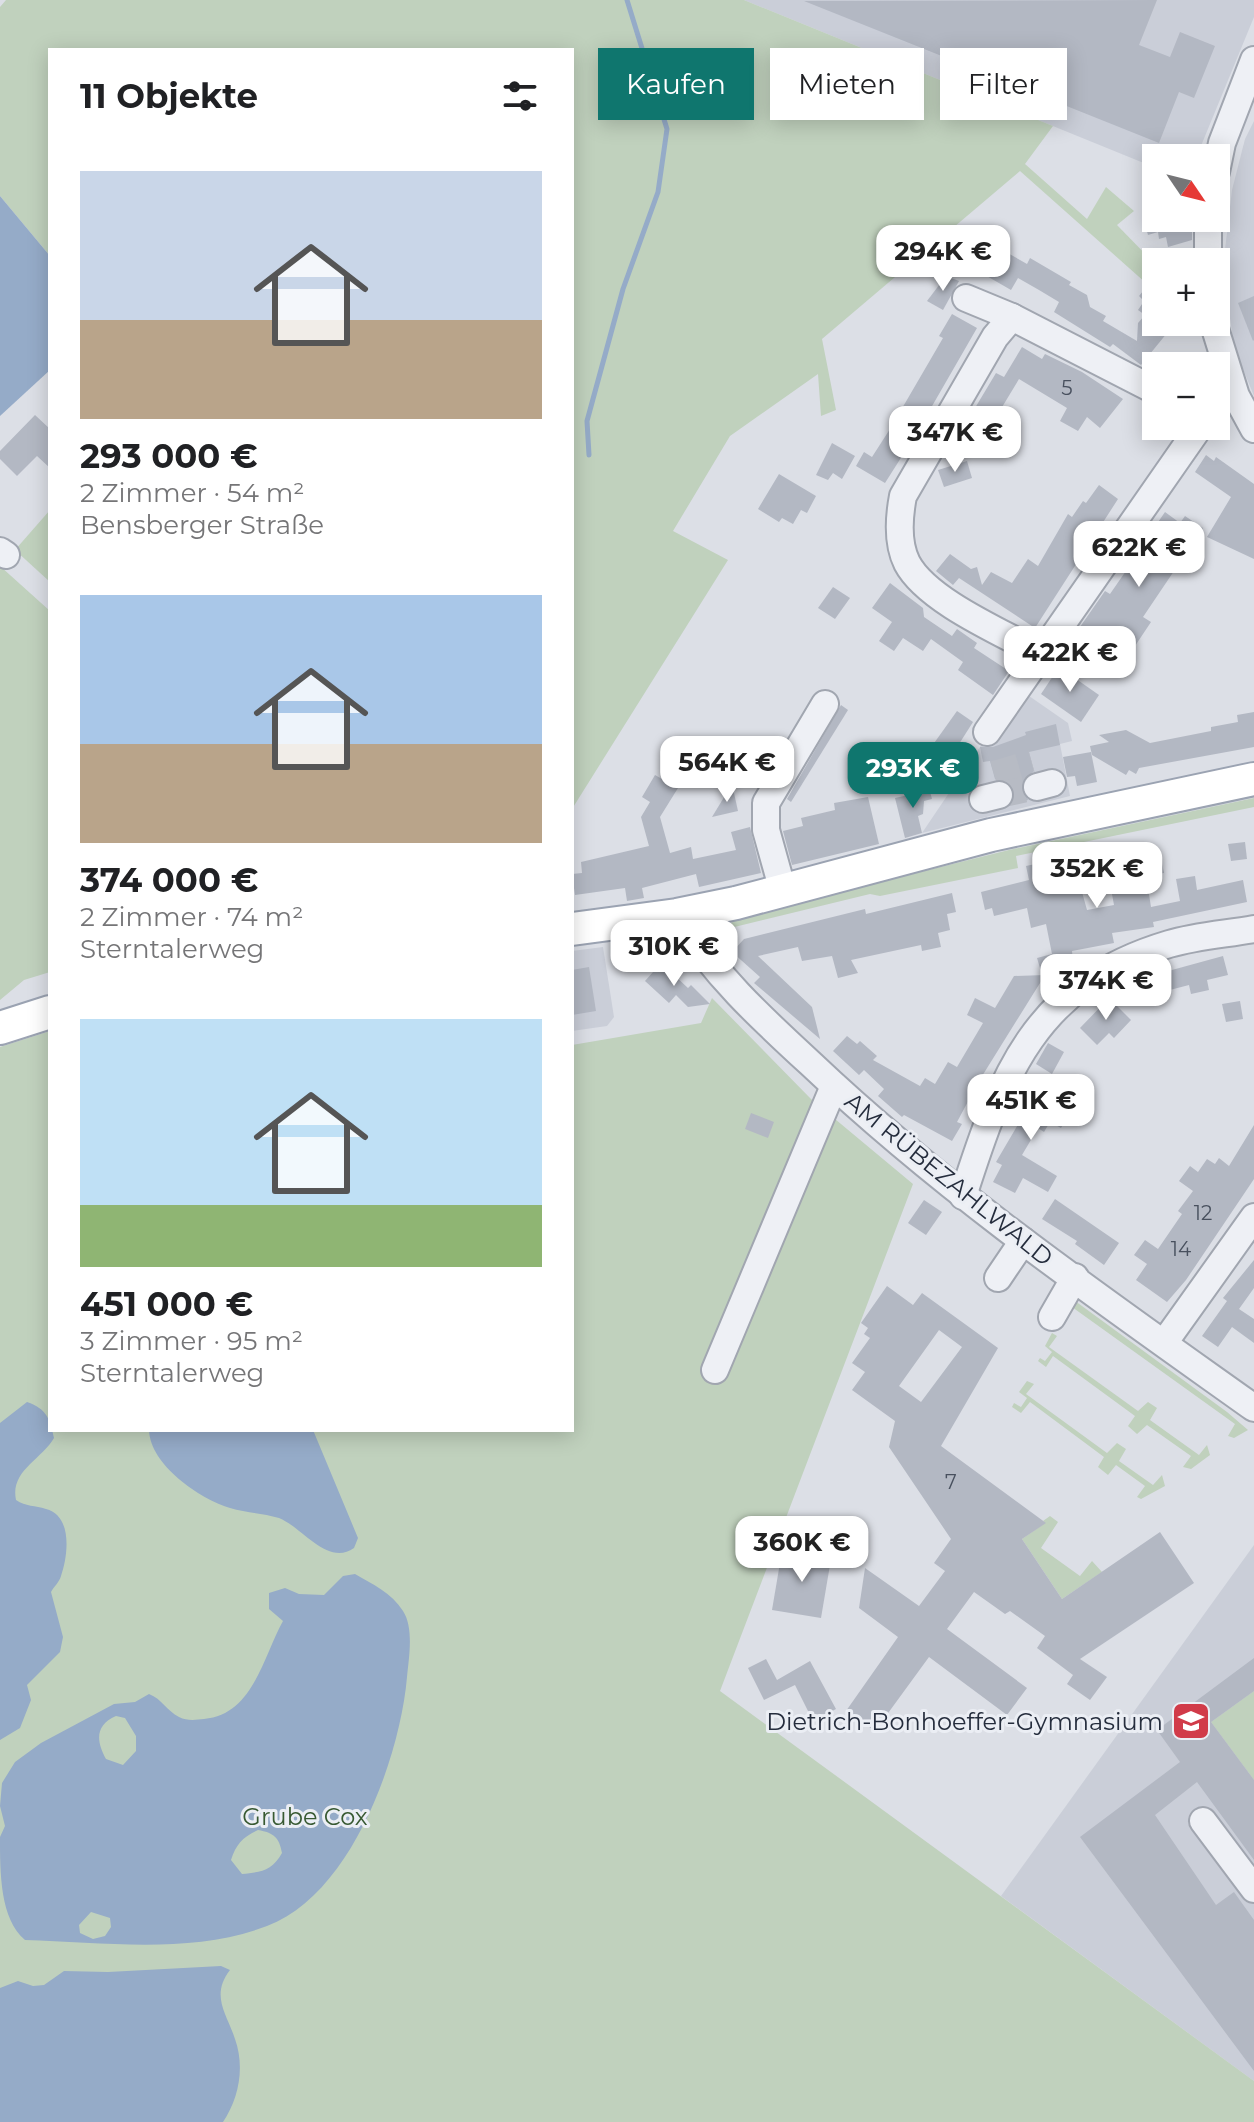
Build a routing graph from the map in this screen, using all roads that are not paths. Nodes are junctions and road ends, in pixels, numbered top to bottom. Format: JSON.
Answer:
{"nodes":[{"id":1,"x":1254,"y":60,"type":"edge"},
{"id":2,"x":1222,"y":144,"type":"edge"},
{"id":3,"x":966,"y":298,"type":"dead end"},
{"id":4,"x":1012,"y":317,"type":"junction"},
{"id":5,"x":1142,"y":384,"type":"edge"},
{"id":6,"x":1230,"y":407,"type":"edge"},
{"id":7,"x":1254,"y":429,"type":"edge"},
{"id":8,"x":1190,"y":440,"type":"edge"},
{"id":9,"x":1041,"y":654,"type":"junction"},
{"id":10,"x":825,"y":704,"type":"dead end"},
{"id":11,"x":987,"y":732,"type":"dead end"},
{"id":12,"x":1254,"y":779,"type":"edge"},
{"id":13,"x":783,"y":891,"type":"junction"},
{"id":14,"x":677,"y":915,"type":"junction"},
{"id":15,"x":574,"y":929,"type":"edge"},
{"id":16,"x":1254,"y":929,"type":"edge"},
{"id":17,"x":48,"y":1013,"type":"edge"},
{"id":18,"x":0,"y":1028,"type":"edge"},
{"id":19,"x":834,"y":1086,"type":"junction"},
{"id":20,"x":963,"y":1196,"type":"junction"},
{"id":21,"x":1254,"y":1217,"type":"edge"},
{"id":22,"x":1023,"y":1241,"type":"junction"},
{"id":23,"x":1075,"y":1277,"type":"junction"},
{"id":24,"x":998,"y":1278,"type":"dead end"},
{"id":25,"x":1052,"y":1317,"type":"dead end"},
{"id":26,"x":1164,"y":1343,"type":"junction"},
{"id":27,"x":715,"y":1370,"type":"dead end"},
{"id":28,"x":1254,"y":1408,"type":"edge"},
{"id":29,"x":1203,"y":1821,"type":"dead end"},
{"id":30,"x":1254,"y":1889,"type":"edge"}],
"edges":[{"from":1,"to":2,"type":"street"},
{"from":3,"to":4,"type":"street"},
{"from":4,"to":5,"type":"street"},
{"from":4,"to":9,"type":"street"},
{"from":6,"to":7,"type":"street"},
{"from":8,"to":9,"type":"street"},
{"from":9,"to":11,"type":"street"},
{"from":10,"to":13,"type":"street"},
{"from":12,"to":13,"type":"main road"},
{"from":13,"to":14,"type":"main road"},
{"from":14,"to":15,"type":"main road"},
{"from":14,"to":19,"type":"street","name":"AM RÜBEZAHLWALD"},
{"from":16,"to":20,"type":"street"},
{"from":17,"to":18,"type":"main road"},
{"from":19,"to":20,"type":"street","name":"AM RÜBEZAHLWALD"},
{"from":19,"to":27,"type":"street"},
{"from":20,"to":22,"type":"street","name":"AM RÜBEZAHLWALD"},
{"from":21,"to":26,"type":"street"},
{"from":22,"to":23,"type":"street","name":"AM RÜBEZAHLWALD"},
{"from":22,"to":24,"type":"street"},
{"from":23,"to":25,"type":"street"},
{"from":23,"to":26,"type":"street","name":"AM RÜBEZAHLWALD"},
{"from":26,"to":28,"type":"street","name":"AM RÜBEZAHLWALD"},
{"from":29,"to":30,"type":"street"}]}
